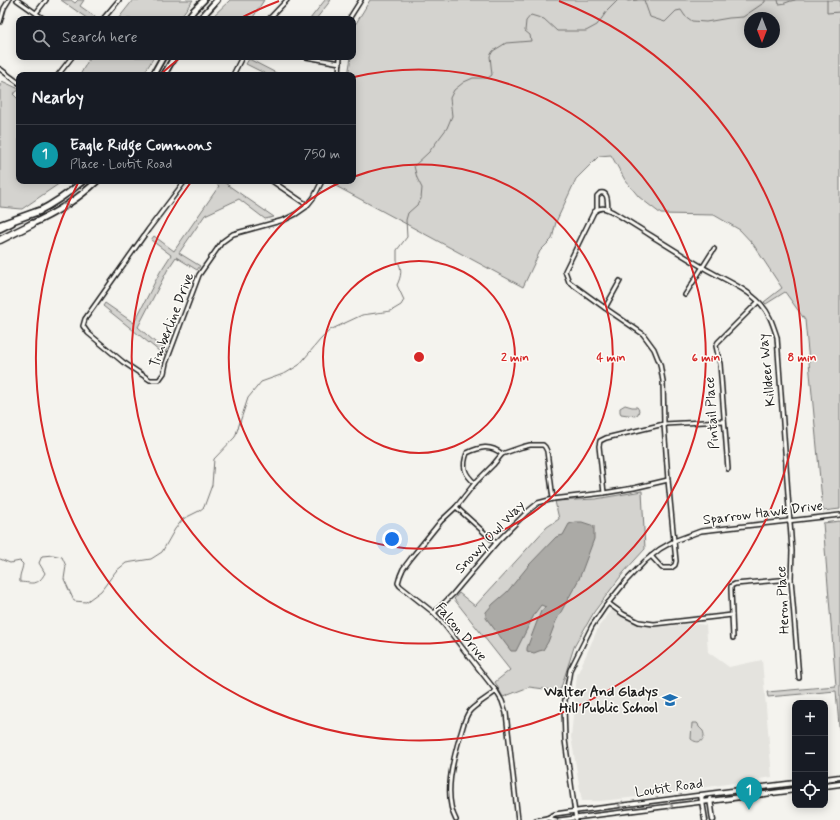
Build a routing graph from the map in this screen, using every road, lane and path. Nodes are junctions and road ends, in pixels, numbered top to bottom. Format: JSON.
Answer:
{"nodes":[{"id":1,"x":9,"y":0,"type":"edge"},
{"id":2,"x":17,"y":0,"type":"edge"},
{"id":3,"x":46,"y":0,"type":"edge"},
{"id":4,"x":119,"y":0,"type":"edge"},
{"id":5,"x":204,"y":0,"type":"edge"},
{"id":6,"x":216,"y":0,"type":"edge"},
{"id":7,"x":287,"y":0,"type":"edge"},
{"id":8,"x":361,"y":0,"type":"edge"},
{"id":9,"x":36,"y":13,"type":"junction"},
{"id":10,"x":40,"y":16,"type":"edge"},
{"id":11,"x":106,"y":16,"type":"edge"},
{"id":12,"x":189,"y":16,"type":"edge"},
{"id":13,"x":203,"y":16,"type":"edge"},
{"id":14,"x":272,"y":16,"type":"edge"},
{"id":15,"x":351,"y":16,"type":"edge"},
{"id":16,"x":0,"y":22,"type":"edge"},
{"id":17,"x":70,"y":60,"type":"edge"},
{"id":18,"x":161,"y":60,"type":"edge"},
{"id":19,"x":172,"y":60,"type":"edge"},
{"id":20,"x":240,"y":60,"type":"edge"},
{"id":21,"x":323,"y":60,"type":"edge"},
{"id":22,"x":340,"y":63,"type":"joint"},
{"id":23,"x":0,"y":69,"type":"edge"},
{"id":24,"x":60,"y":72,"type":"edge"},
{"id":25,"x":155,"y":72,"type":"edge"},
{"id":26,"x":166,"y":72,"type":"edge"},
{"id":27,"x":234,"y":72,"type":"edge"},
{"id":28,"x":339,"y":72,"type":"edge"},
{"id":29,"x":16,"y":81,"type":"edge"},
{"id":30,"x":80,"y":184,"type":"edge"},
{"id":31,"x":94,"y":184,"type":"edge"},
{"id":32,"x":183,"y":184,"type":"edge"},
{"id":33,"x":276,"y":184,"type":"edge"},
{"id":34,"x":320,"y":184,"type":"edge"},
{"id":35,"x":307,"y":205,"type":"junction"},
{"id":36,"x":597,"y":209,"type":"junction"},
{"id":37,"x":608,"y":210,"type":"junction"},
{"id":38,"x":39,"y":211,"type":"junction"},
{"id":39,"x":32,"y":224,"type":"joint"},
{"id":40,"x":0,"y":225,"type":"edge"},
{"id":41,"x":0,"y":229,"type":"edge"},
{"id":42,"x":0,"y":239,"type":"edge"},
{"id":43,"x":714,"y":248,"type":"dead end"},
{"id":44,"x":703,"y":267,"type":"junction"},
{"id":45,"x":620,"y":282,"type":"dead end"},
{"id":46,"x":684,"y":295,"type":"dead end"},
{"id":47,"x":758,"y":302,"type":"junction"},
{"id":48,"x":605,"y":308,"type":"junction"},
{"id":49,"x":724,"y":421,"type":"junction"},
{"id":50,"x":664,"y":424,"type":"junction"},
{"id":51,"x":502,"y":454,"type":"junction"},
{"id":52,"x":728,"y":469,"type":"dead end"},
{"id":53,"x":668,"y":480,"type":"junction"},
{"id":54,"x":475,"y":483,"type":"junction"},
{"id":55,"x":604,"y":493,"type":"junction"},
{"id":56,"x":553,"y":498,"type":"junction"},
{"id":57,"x":456,"y":507,"type":"junction"},
{"id":58,"x":840,"y":515,"type":"edge"},
{"id":59,"x":790,"y":521,"type":"junction"},
{"id":60,"x":674,"y":541,"type":"junction"},
{"id":61,"x":496,"y":543,"type":"junction"},
{"id":62,"x":651,"y":556,"type":"junction"},
{"id":63,"x":791,"y":579,"type":"junction"},
{"id":64,"x":608,"y":604,"type":"junction"},
{"id":65,"x":434,"y":613,"type":"junction"},
{"id":66,"x":732,"y":615,"type":"junction"},
{"id":67,"x":733,"y":638,"type":"dead end"},
{"id":68,"x":799,"y":678,"type":"dead end"},
{"id":69,"x":496,"y":691,"type":"junction"},
{"id":70,"x":840,"y":777,"type":"edge"},
{"id":71,"x":828,"y":779,"type":"edge"},
{"id":72,"x":792,"y":783,"type":"edge"},
{"id":73,"x":840,"y":784,"type":"edge"},
{"id":74,"x":828,"y":786,"type":"edge"},
{"id":75,"x":792,"y":790,"type":"edge"},
{"id":76,"x":710,"y":794,"type":"junction"},
{"id":77,"x":701,"y":795,"type":"junction"},
{"id":78,"x":710,"y":801,"type":"junction"},
{"id":79,"x":702,"y":802,"type":"junction"},
{"id":80,"x":574,"y":811,"type":"junction"},
{"id":81,"x":546,"y":818,"type":"junction"},
{"id":82,"x":576,"y":819,"type":"edge"},
{"id":83,"x":456,"y":820,"type":"edge"},
{"id":84,"x":518,"y":820,"type":"edge"},
{"id":85,"x":536,"y":820,"type":"edge"},
{"id":86,"x":556,"y":820,"type":"edge"},
{"id":87,"x":559,"y":820,"type":"edge"},
{"id":88,"x":705,"y":820,"type":"edge"},
{"id":89,"x":713,"y":820,"type":"edge"}],
"edges":[{"from":1,"to":16,"type":"street"},
{"from":2,"to":9,"type":"street"},
{"from":3,"to":9,"type":"street"},
{"from":4,"to":11,"type":"street"},
{"from":5,"to":12,"type":"main road"},
{"from":6,"to":13,"type":"main road"},
{"from":7,"to":14,"type":"street"},
{"from":8,"to":15,"type":"street"},
{"from":9,"to":10,"type":"street"},
{"from":17,"to":24,"type":"street"},
{"from":18,"to":25,"type":"main road"},
{"from":19,"to":26,"type":"main road"},
{"from":20,"to":27,"type":"street"},
{"from":21,"to":22,"type":"street"},
{"from":22,"to":28,"type":"street"},
{"from":23,"to":29,"type":"street"},
{"from":30,"to":38,"type":"main road"},
{"from":39,"to":31,"type":"main road","one_way":true},
{"from":32,"to":35,"type":"street","name":"Timberline Drive"},
{"from":33,"to":35,"type":"street"},
{"from":34,"to":35,"type":"street","name":"Timberline Drive"},
{"from":36,"to":37,"type":"street","name":"Killdeer Way"},
{"from":36,"to":37,"type":"street"},
{"from":36,"to":48,"type":"street"},
{"from":37,"to":44,"type":"street","name":"Killdeer Way"},
{"from":38,"to":40,"type":"highway"},
{"from":38,"to":41,"type":"main road"},
{"from":39,"to":42,"type":"highway"},
{"from":43,"to":44,"type":"street"},
{"from":44,"to":46,"type":"street"},
{"from":44,"to":47,"type":"street","name":"Killdeer Way"},
{"from":45,"to":48,"type":"street"},
{"from":47,"to":49,"type":"street","name":"Pintail Place"},
{"from":47,"to":59,"type":"street","name":"Killdeer Way"},
{"from":48,"to":50,"type":"street"},
{"from":49,"to":50,"type":"street"},
{"from":49,"to":52,"type":"street","name":"Pintail Place"},
{"from":50,"to":53,"type":"street"},
{"from":50,"to":55,"type":"street"},
{"from":51,"to":54,"type":"street","name":"Falcon Drive"},
{"from":51,"to":54,"type":"street"},
{"from":51,"to":56,"type":"street","name":"Falcon Drive"},
{"from":53,"to":55,"type":"street","name":"Snowy Owl Way"},
{"from":53,"to":60,"type":"street"},
{"from":54,"to":57,"type":"street","name":"Falcon Drive"},
{"from":55,"to":56,"type":"street","name":"Snowy Owl Way"},
{"from":56,"to":61,"type":"street","name":"Snowy Owl Way"},
{"from":57,"to":61,"type":"street"},
{"from":57,"to":65,"type":"street","name":"Falcon Drive"},
{"from":58,"to":59,"type":"street","name":"Sparrow Hawk Drive"},
{"from":59,"to":60,"type":"street","name":"Sparrow Hawk Drive"},
{"from":59,"to":63,"type":"street","name":"Heron Place"},
{"from":60,"to":62,"type":"street","name":"Sparrow Hawk Drive"},
{"from":60,"to":62,"type":"street"},
{"from":61,"to":65,"type":"street","name":"Snowy Owl Way"},
{"from":62,"to":64,"type":"street","name":"Sparrow Hawk Drive"},
{"from":63,"to":66,"type":"street"},
{"from":63,"to":68,"type":"street","name":"Heron Place"},
{"from":64,"to":66,"type":"street"},
{"from":64,"to":80,"type":"street","name":"Sparrow Hawk Drive"},
{"from":65,"to":69,"type":"street","name":"Falcon Drive"},
{"from":66,"to":67,"type":"street"},
{"from":69,"to":83,"type":"street"},
{"from":69,"to":84,"type":"street","name":"Falcon Drive"},
{"from":70,"to":71,"type":"street"},
{"from":72,"to":76,"type":"street","name":"Loutit Road"},
{"from":73,"to":74,"type":"street"},
{"from":75,"to":78,"type":"street","name":"Loutit Road"},
{"from":76,"to":77,"type":"street","name":"Loutit Road"},
{"from":76,"to":78,"type":"street"},
{"from":77,"to":79,"type":"street"},
{"from":77,"to":80,"type":"street","name":"Loutit Road","one_way":true},
{"from":78,"to":79,"type":"street","name":"Loutit Road"},
{"from":78,"to":89,"type":"street"},
{"from":82,"to":79,"type":"street","name":"Loutit Road","one_way":true},
{"from":79,"to":88,"type":"street"},
{"from":80,"to":81,"type":"street","name":"Loutit Road"},
{"from":80,"to":82,"type":"street","name":"Sparrow Hawk Drive"},
{"from":81,"to":85,"type":"street","name":"Loutit Road"},
{"from":81,"to":86,"type":"street","name":"Loutit Road"},
{"from":82,"to":87,"type":"street","name":"Loutit Road"}]}
